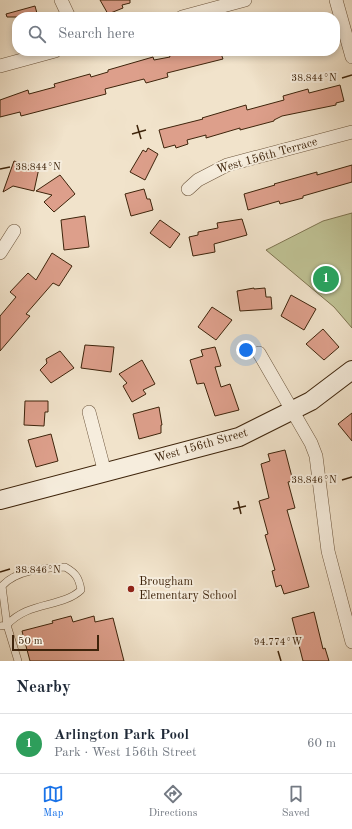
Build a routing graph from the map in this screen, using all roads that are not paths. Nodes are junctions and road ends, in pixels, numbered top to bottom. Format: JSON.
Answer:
{"nodes":[{"id":1,"x":61,"y":0,"type":"edge"},
{"id":2,"x":245,"y":0,"type":"edge"},
{"id":3,"x":336,"y":0,"type":"edge"},
{"id":4,"x":67,"y":12,"type":"edge"},
{"id":5,"x":201,"y":12,"type":"edge"},
{"id":6,"x":339,"y":12,"type":"edge"},
{"id":7,"x":340,"y":14,"type":"edge"},
{"id":8,"x":37,"y":56,"type":"edge"},
{"id":9,"x":352,"y":57,"type":"edge"},
{"id":10,"x":0,"y":66,"type":"edge"},
{"id":11,"x":352,"y":132,"type":"edge"},
{"id":12,"x":188,"y":189,"type":"dead end"},
{"id":13,"x":14,"y":231,"type":"dead end"},
{"id":14,"x":0,"y":253,"type":"edge"},
{"id":15,"x":259,"y":353,"type":"dead end"},
{"id":16,"x":352,"y":370,"type":"edge"},
{"id":17,"x":293,"y":411,"type":"junction"},
{"id":18,"x":89,"y":412,"type":"dead end"},
{"id":19,"x":106,"y":473,"type":"junction"},
{"id":20,"x":0,"y":500,"type":"edge"},
{"id":21,"x":4,"y":625,"type":"edge"},
{"id":22,"x":352,"y":642,"type":"edge"},
{"id":23,"x":18,"y":661,"type":"edge"}],
"edges":[{"from":1,"to":4,"type":"street"},
{"from":2,"to":5,"type":"street"},
{"from":3,"to":6,"type":"street"},
{"from":7,"to":9,"type":"street"},
{"from":8,"to":10,"type":"street"},
{"from":11,"to":12,"type":"street","name":"West 156th Terrace"},
{"from":13,"to":14,"type":"street"},
{"from":15,"to":17,"type":"street"},
{"from":16,"to":17,"type":"street","name":"West 156th Street"},
{"from":17,"to":19,"type":"street","name":"West 156th Street"},
{"from":17,"to":22,"type":"street"},
{"from":18,"to":19,"type":"street"},
{"from":19,"to":20,"type":"street","name":"West 156th Street"},
{"from":21,"to":21,"type":"lane"},
{"from":21,"to":23,"type":"lane"}]}
